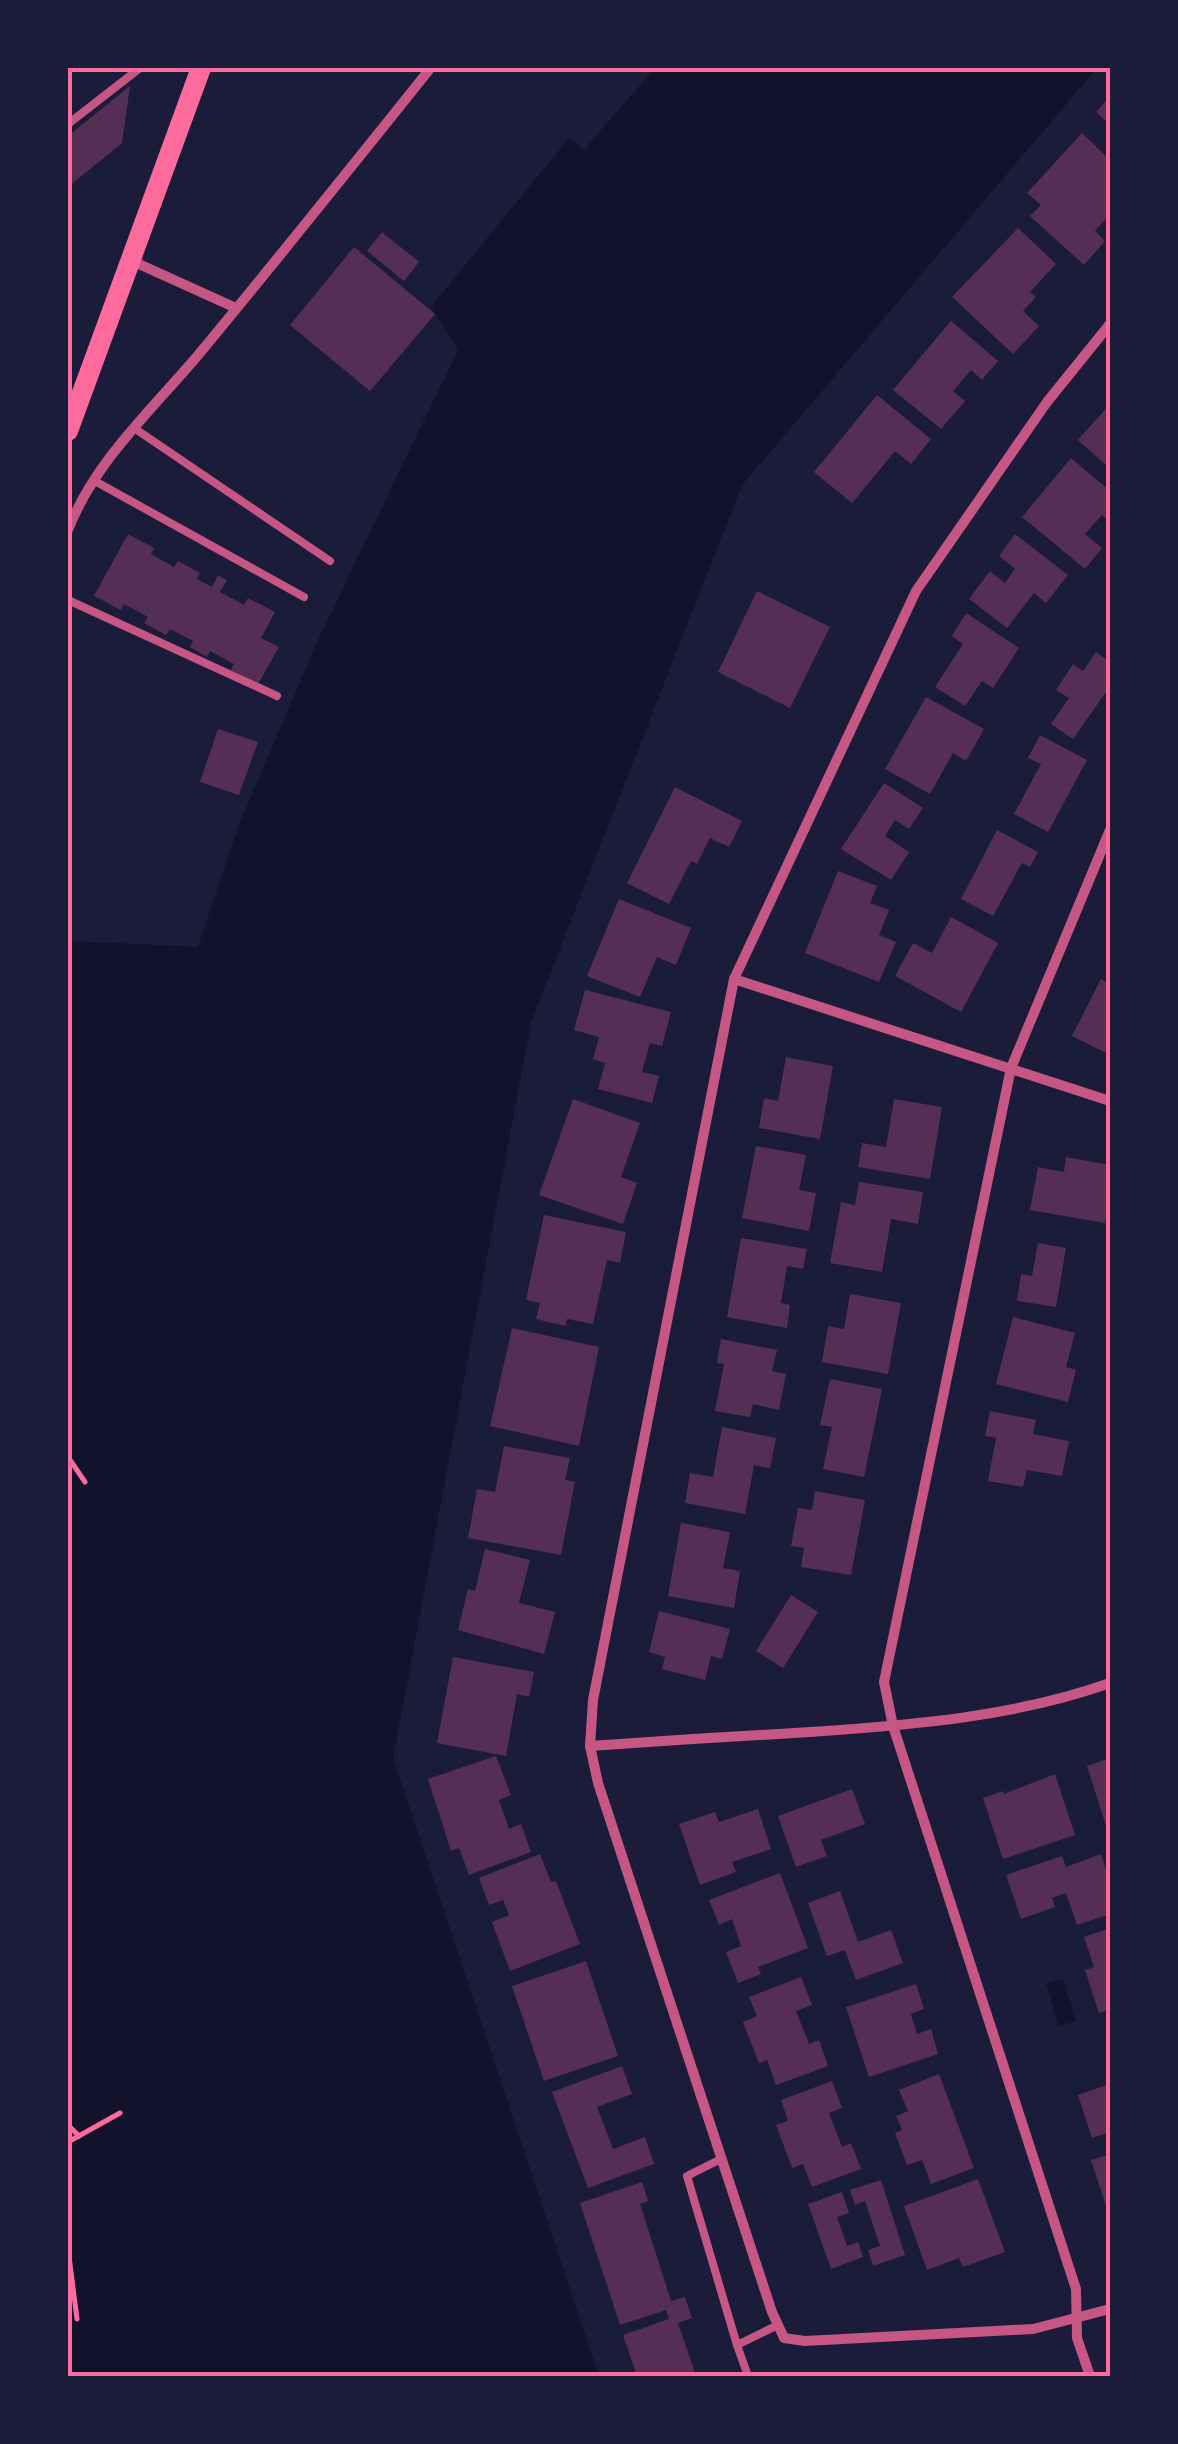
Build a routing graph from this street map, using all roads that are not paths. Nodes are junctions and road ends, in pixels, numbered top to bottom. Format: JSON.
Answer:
{"nodes":[{"id":1,"x":140,"y":68,"type":"edge"},
{"id":2,"x":201,"y":68,"type":"edge"},
{"id":3,"x":429,"y":70,"type":"edge"},
{"id":4,"x":68,"y":124,"type":"edge"},
{"id":5,"x":130,"y":260,"type":"junction"},
{"id":6,"x":236,"y":308,"type":"junction"},
{"id":7,"x":1110,"y":324,"type":"edge"},
{"id":8,"x":134,"y":428,"type":"junction"},
{"id":9,"x":68,"y":431,"type":"edge"},
{"id":10,"x":93,"y":480,"type":"junction"},
{"id":11,"x":68,"y":530,"type":"edge"},
{"id":12,"x":330,"y":561,"type":"dead end"},
{"id":13,"x":304,"y":597,"type":"dead end"},
{"id":14,"x":68,"y":600,"type":"edge"},
{"id":15,"x":277,"y":696,"type":"dead end"},
{"id":16,"x":1110,"y":830,"type":"edge"},
{"id":17,"x":734,"y":979,"type":"junction"},
{"id":18,"x":1010,"y":1068,"type":"junction"},
{"id":19,"x":1110,"y":1101,"type":"edge"},
{"id":20,"x":1110,"y":1683,"type":"edge"},
{"id":21,"x":893,"y":1726,"type":"junction"},
{"id":22,"x":590,"y":1746,"type":"junction"},
{"id":23,"x":721,"y":2159,"type":"junction"},
{"id":24,"x":1110,"y":2309,"type":"edge"},
{"id":25,"x":1078,"y":2318,"type":"junction"},
{"id":26,"x":778,"y":2325,"type":"junction"},
{"id":27,"x":736,"y":2345,"type":"junction"},
{"id":28,"x":748,"y":2376,"type":"edge"},
{"id":29,"x":1090,"y":2376,"type":"edge"}],
"edges":[{"from":1,"to":4,"type":"lane"},
{"from":2,"to":5,"type":"main road"},
{"from":3,"to":6,"type":"street"},
{"from":5,"to":6,"type":"street"},
{"from":5,"to":9,"type":"main road"},
{"from":6,"to":8,"type":"street"},
{"from":7,"to":17,"type":"street"},
{"from":8,"to":10,"type":"street"},
{"from":8,"to":12,"type":"lane"},
{"from":10,"to":11,"type":"street"},
{"from":10,"to":13,"type":"lane"},
{"from":14,"to":15,"type":"lane"},
{"from":16,"to":18,"type":"street"},
{"from":17,"to":18,"type":"street"},
{"from":17,"to":22,"type":"street"},
{"from":18,"to":19,"type":"street"},
{"from":18,"to":21,"type":"street"},
{"from":20,"to":21,"type":"street"},
{"from":21,"to":22,"type":"street"},
{"from":21,"to":25,"type":"street"},
{"from":22,"to":23,"type":"street"},
{"from":23,"to":26,"type":"street"},
{"from":23,"to":27,"type":"lane"},
{"from":24,"to":25,"type":"street"},
{"from":25,"to":26,"type":"street"},
{"from":25,"to":29,"type":"street"},
{"from":26,"to":27,"type":"lane"},
{"from":27,"to":28,"type":"lane"}]}
